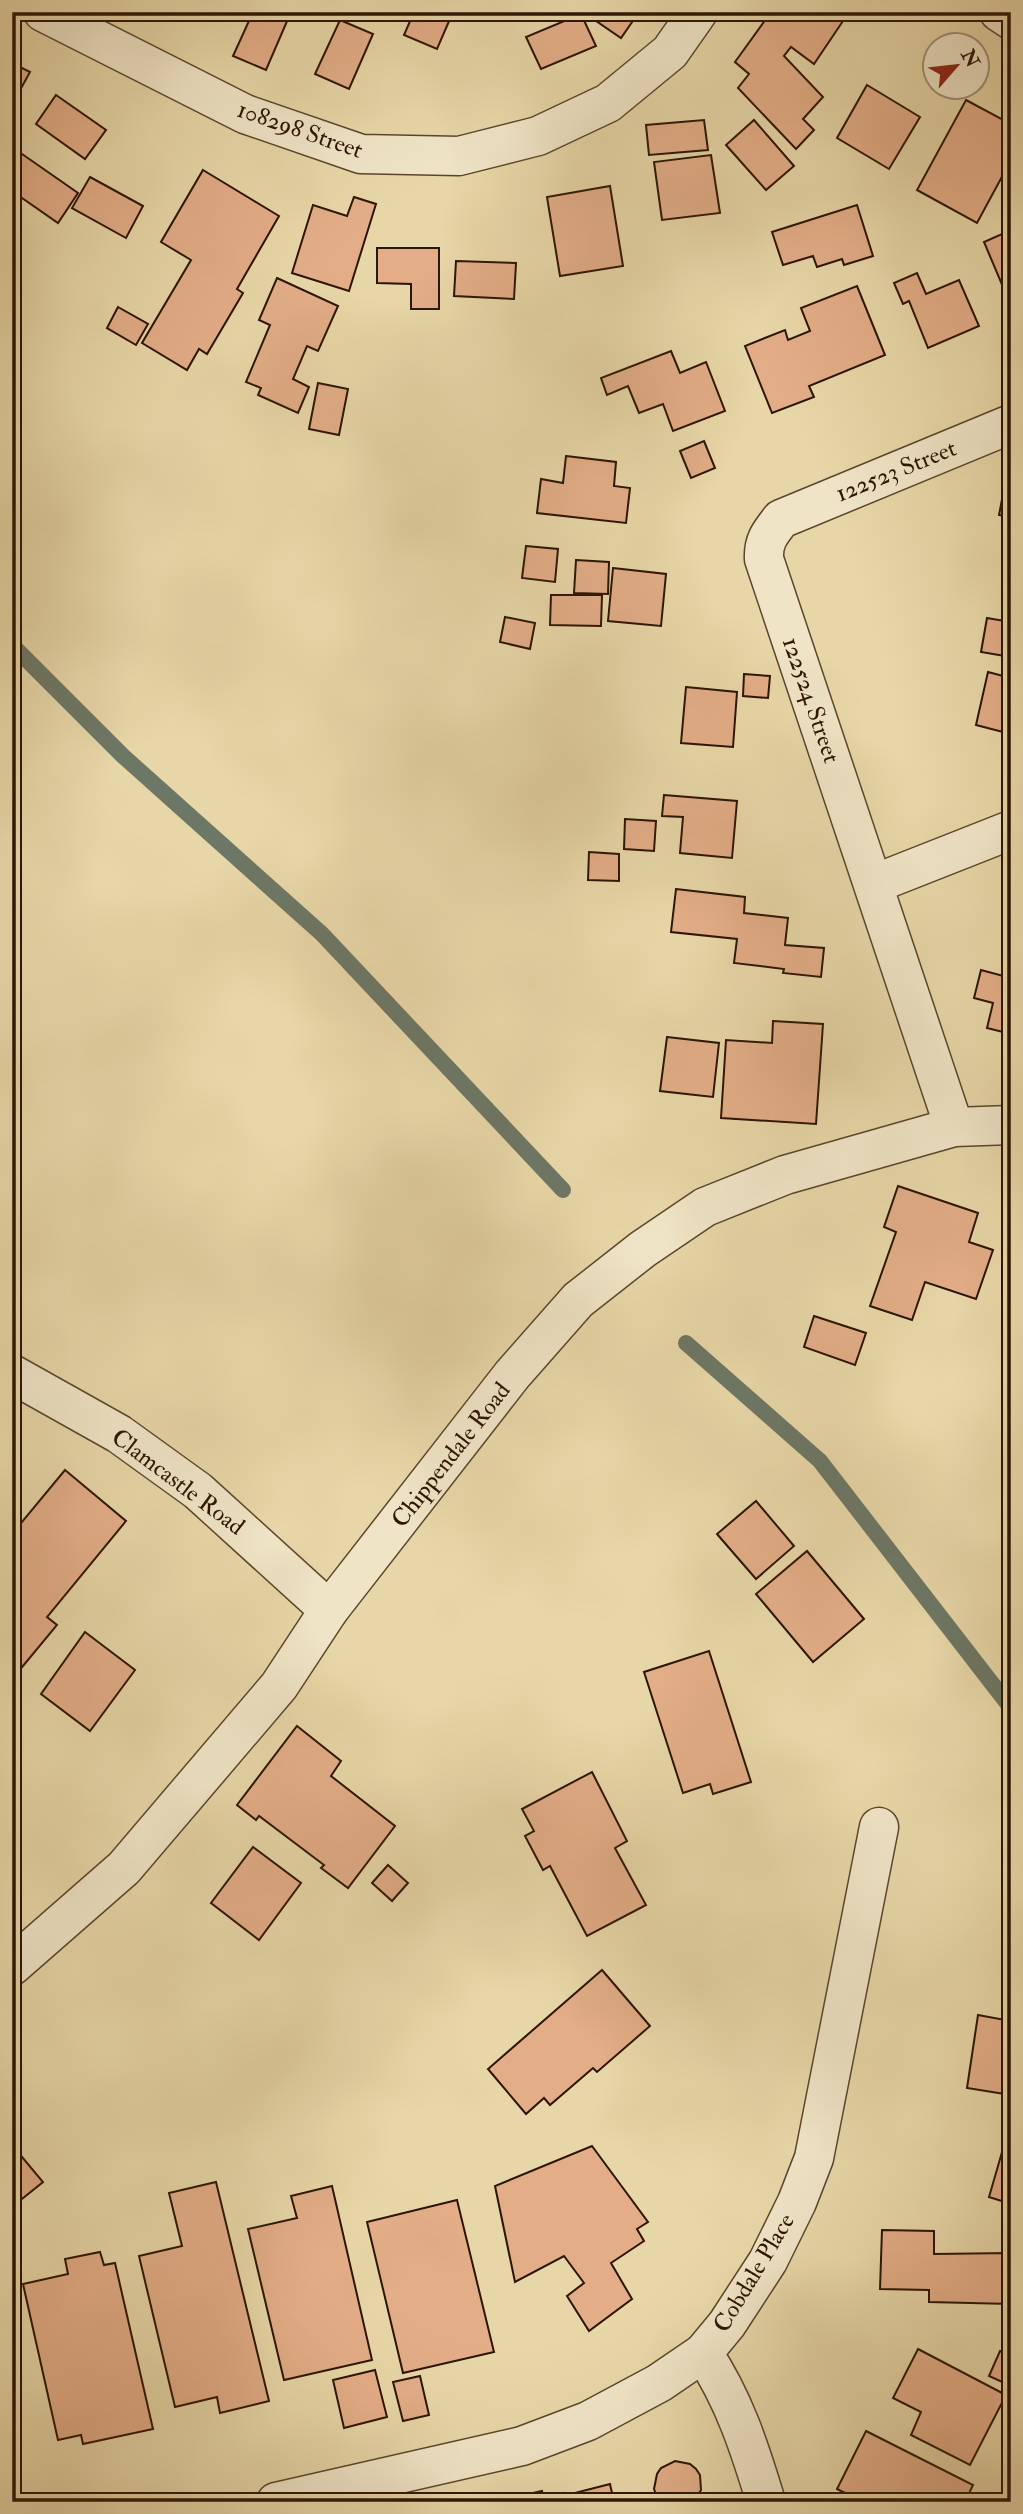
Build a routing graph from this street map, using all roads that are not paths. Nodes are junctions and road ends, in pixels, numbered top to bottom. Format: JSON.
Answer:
{"nodes":[{"id":1,"x":43,"y":12,"type":"edge"},
{"id":2,"x":698,"y":12,"type":"edge"},
{"id":3,"x":999,"y":12,"type":"edge"},
{"id":4,"x":1011,"y":20,"type":"edge"},
{"id":5,"x":1011,"y":424,"type":"edge"},
{"id":6,"x":781,"y":519,"type":"joint"},
{"id":7,"x":1011,"y":830,"type":"edge"},
{"id":8,"x":874,"y":884,"type":"junction"},
{"id":9,"x":1011,"y":1125,"type":"edge"},
{"id":10,"x":954,"y":1127,"type":"junction"},
{"id":11,"x":12,"y":1374,"type":"edge"},
{"id":12,"x":329,"y":1610,"type":"junction"},
{"id":13,"x":879,"y":1827,"type":"dead end"},
{"id":14,"x":12,"y":1966,"type":"edge"},
{"id":15,"x":703,"y":2353,"type":"junction"},
{"id":16,"x":276,"y":2502,"type":"edge"},
{"id":17,"x":766,"y":2502,"type":"edge"}],
"edges":[{"from":1,"to":2,"type":"street","name":"108298 Street"},
{"from":3,"to":4,"type":"street"},
{"from":5,"to":6,"type":"street","name":"122523 Street"},
{"from":6,"to":8,"type":"street","name":"122524 Street"},
{"from":7,"to":8,"type":"street"},
{"from":8,"to":10,"type":"street","name":"122524 Street"},
{"from":9,"to":10,"type":"street","name":"Chippendale Road"},
{"from":10,"to":12,"type":"street","name":"Chippendale Road"},
{"from":11,"to":12,"type":"street","name":"Clamcastle Road"},
{"from":12,"to":14,"type":"street","name":"Chippendale Road"},
{"from":13,"to":15,"type":"street","name":"Cobdale Place"},
{"from":15,"to":16,"type":"street","name":"Cobdale Place"},
{"from":15,"to":17,"type":"street"}]}
